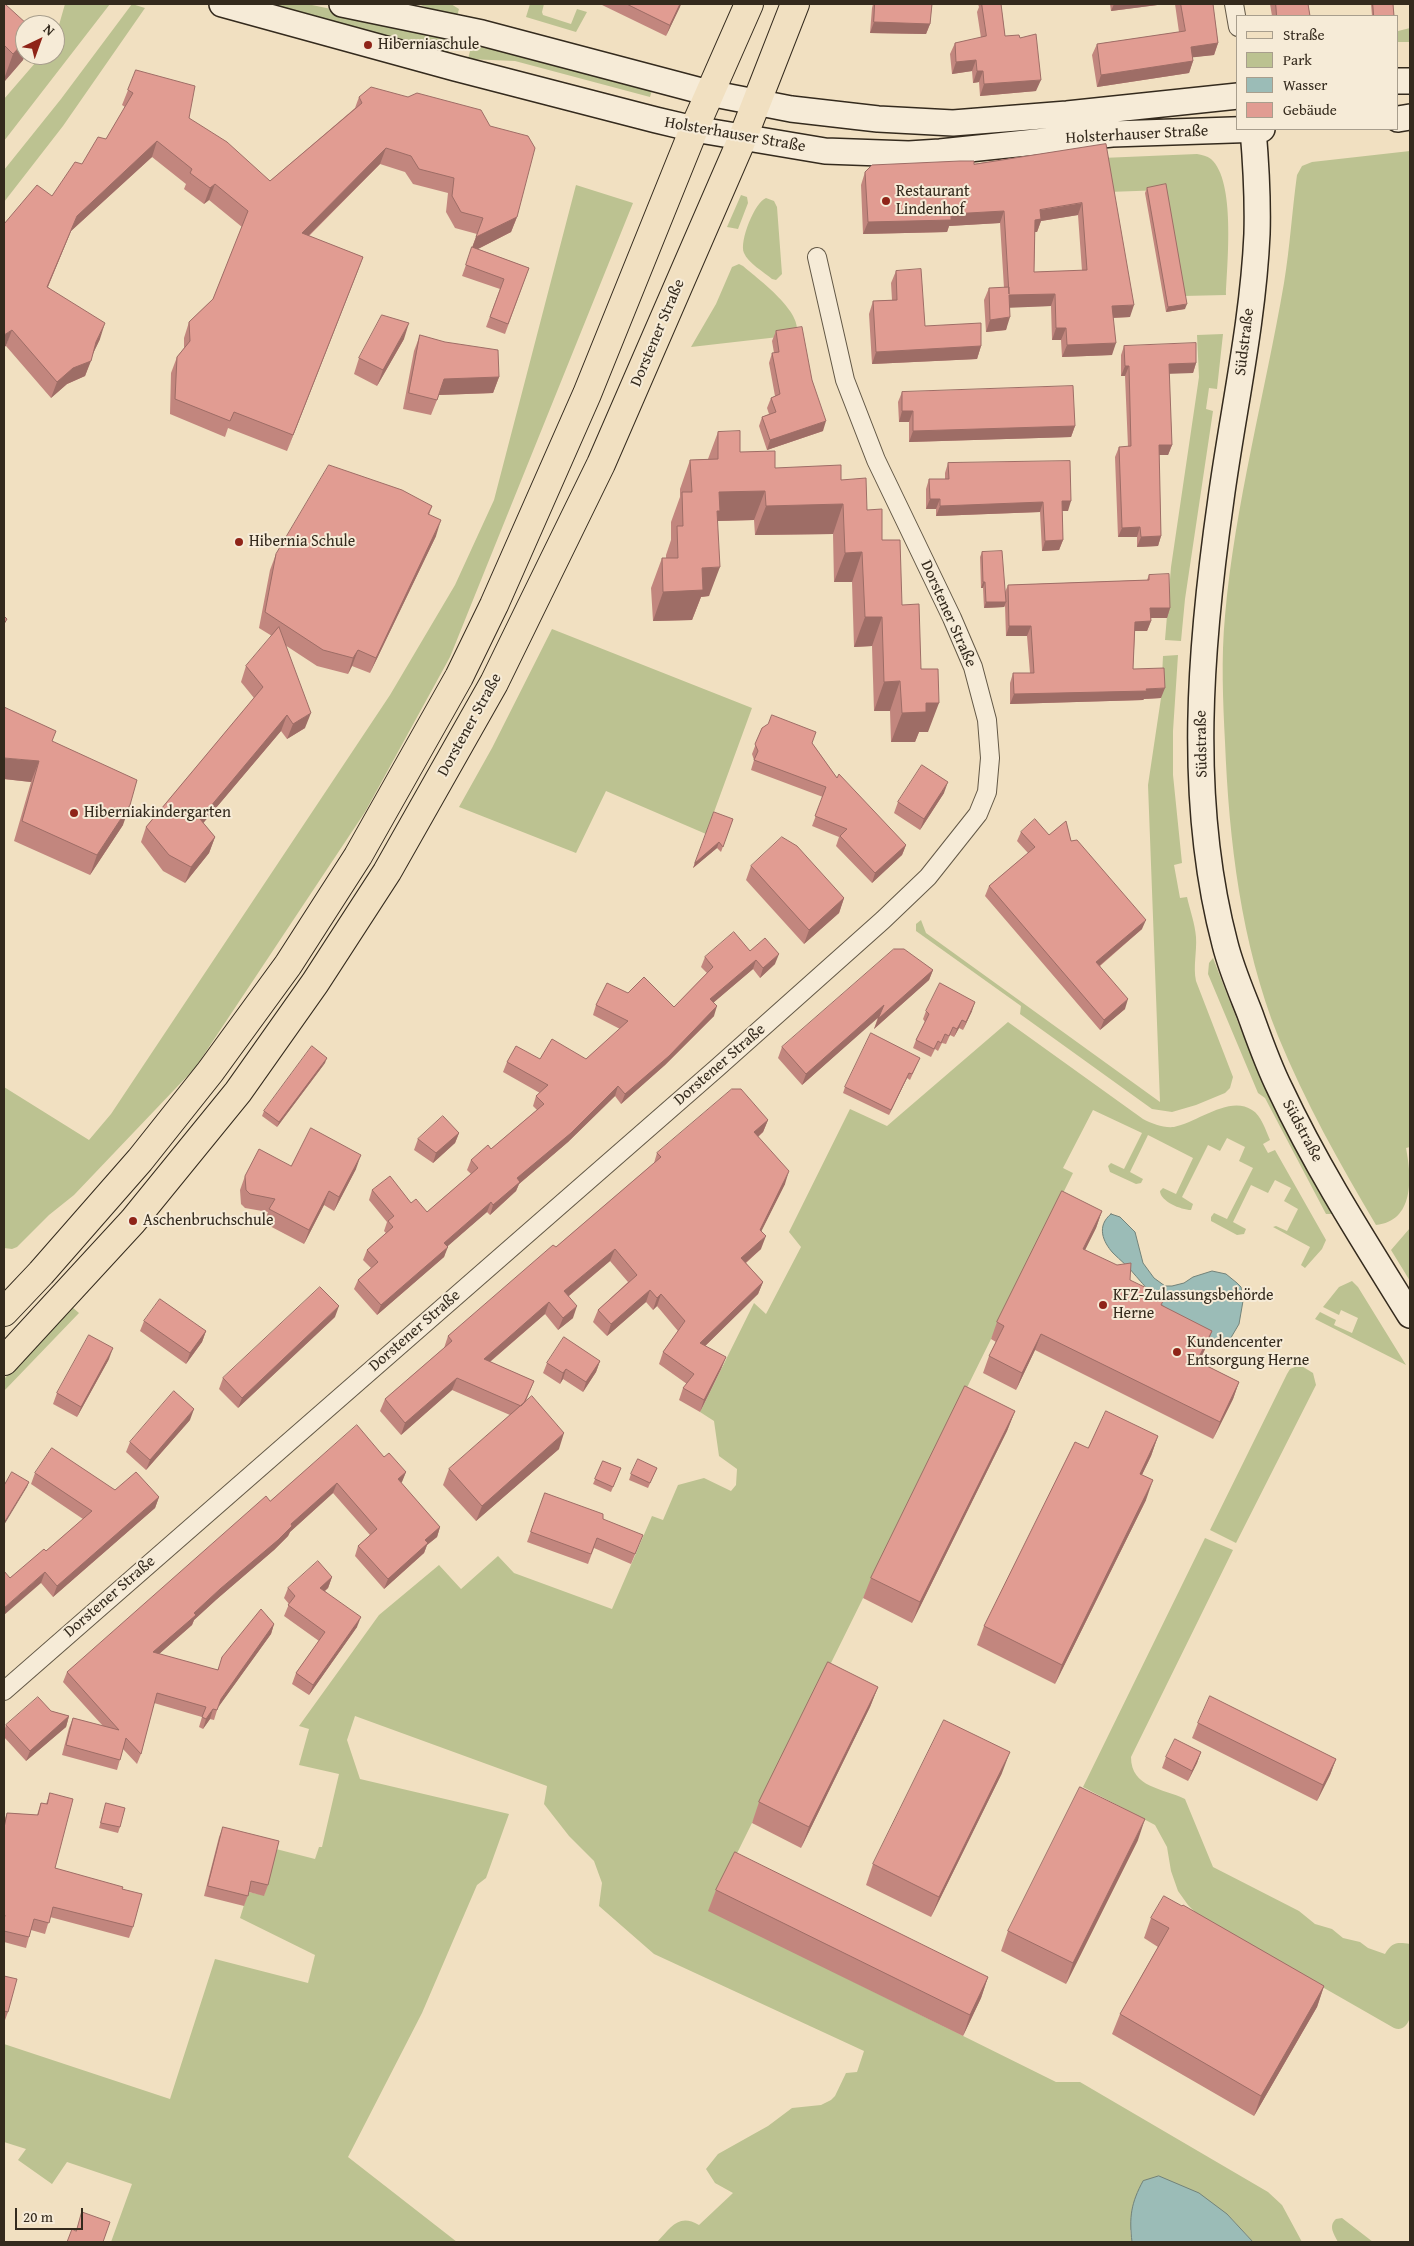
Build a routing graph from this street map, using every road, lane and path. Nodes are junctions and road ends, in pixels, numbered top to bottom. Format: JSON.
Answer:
{"nodes":[{"id":1,"x":222,"y":4,"type":"edge"},
{"id":2,"x":342,"y":4,"type":"edge"},
{"id":3,"x":750,"y":4,"type":"edge"},
{"id":4,"x":795,"y":4,"type":"edge"},
{"id":5,"x":709,"y":93,"type":"junction"},
{"id":6,"x":1236,"y":96,"type":"edge"},
{"id":7,"x":756,"y":103,"type":"junction"},
{"id":8,"x":694,"y":129,"type":"junction"},
{"id":9,"x":1236,"y":130,"type":"edge"},
{"id":10,"x":1253,"y":130,"type":"edge"},
{"id":11,"x":743,"y":136,"type":"junction"},
{"id":12,"x":817,"y":257,"type":"dead end"},
{"id":13,"x":4,"y":1312,"type":"edge"},
{"id":14,"x":1410,"y":1315,"type":"edge"},
{"id":15,"x":4,"y":1361,"type":"edge"},
{"id":16,"x":4,"y":1691,"type":"edge"}],
"edges":[{"from":1,"to":8,"type":"street","name":"Holsterhauser Straße"},
{"from":2,"to":5,"type":"street","name":"Holsterhauser Straße"},
{"from":3,"to":5,"type":"main road","name":"Dorstener Straße"},
{"from":4,"to":7,"type":"main road","name":"Dorstener Straße"},
{"from":5,"to":7,"type":"street","name":"Holsterhauser Straße"},
{"from":5,"to":8,"type":"main road","name":"Dorstener Straße"},
{"from":6,"to":7,"type":"street","name":"Holsterhauser Straße"},
{"from":7,"to":11,"type":"main road","name":"Dorstener Straße"},
{"from":8,"to":11,"type":"street","name":"Holsterhauser Straße"},
{"from":8,"to":13,"type":"main road","name":"Dorstener Straße"},
{"from":9,"to":11,"type":"street","name":"Holsterhauser Straße"},
{"from":10,"to":14,"type":"street","name":"Südstraße"},
{"from":11,"to":15,"type":"main road","name":"Dorstener Straße"},
{"from":12,"to":16,"type":"street","name":"Dorstener Straße"}]}
